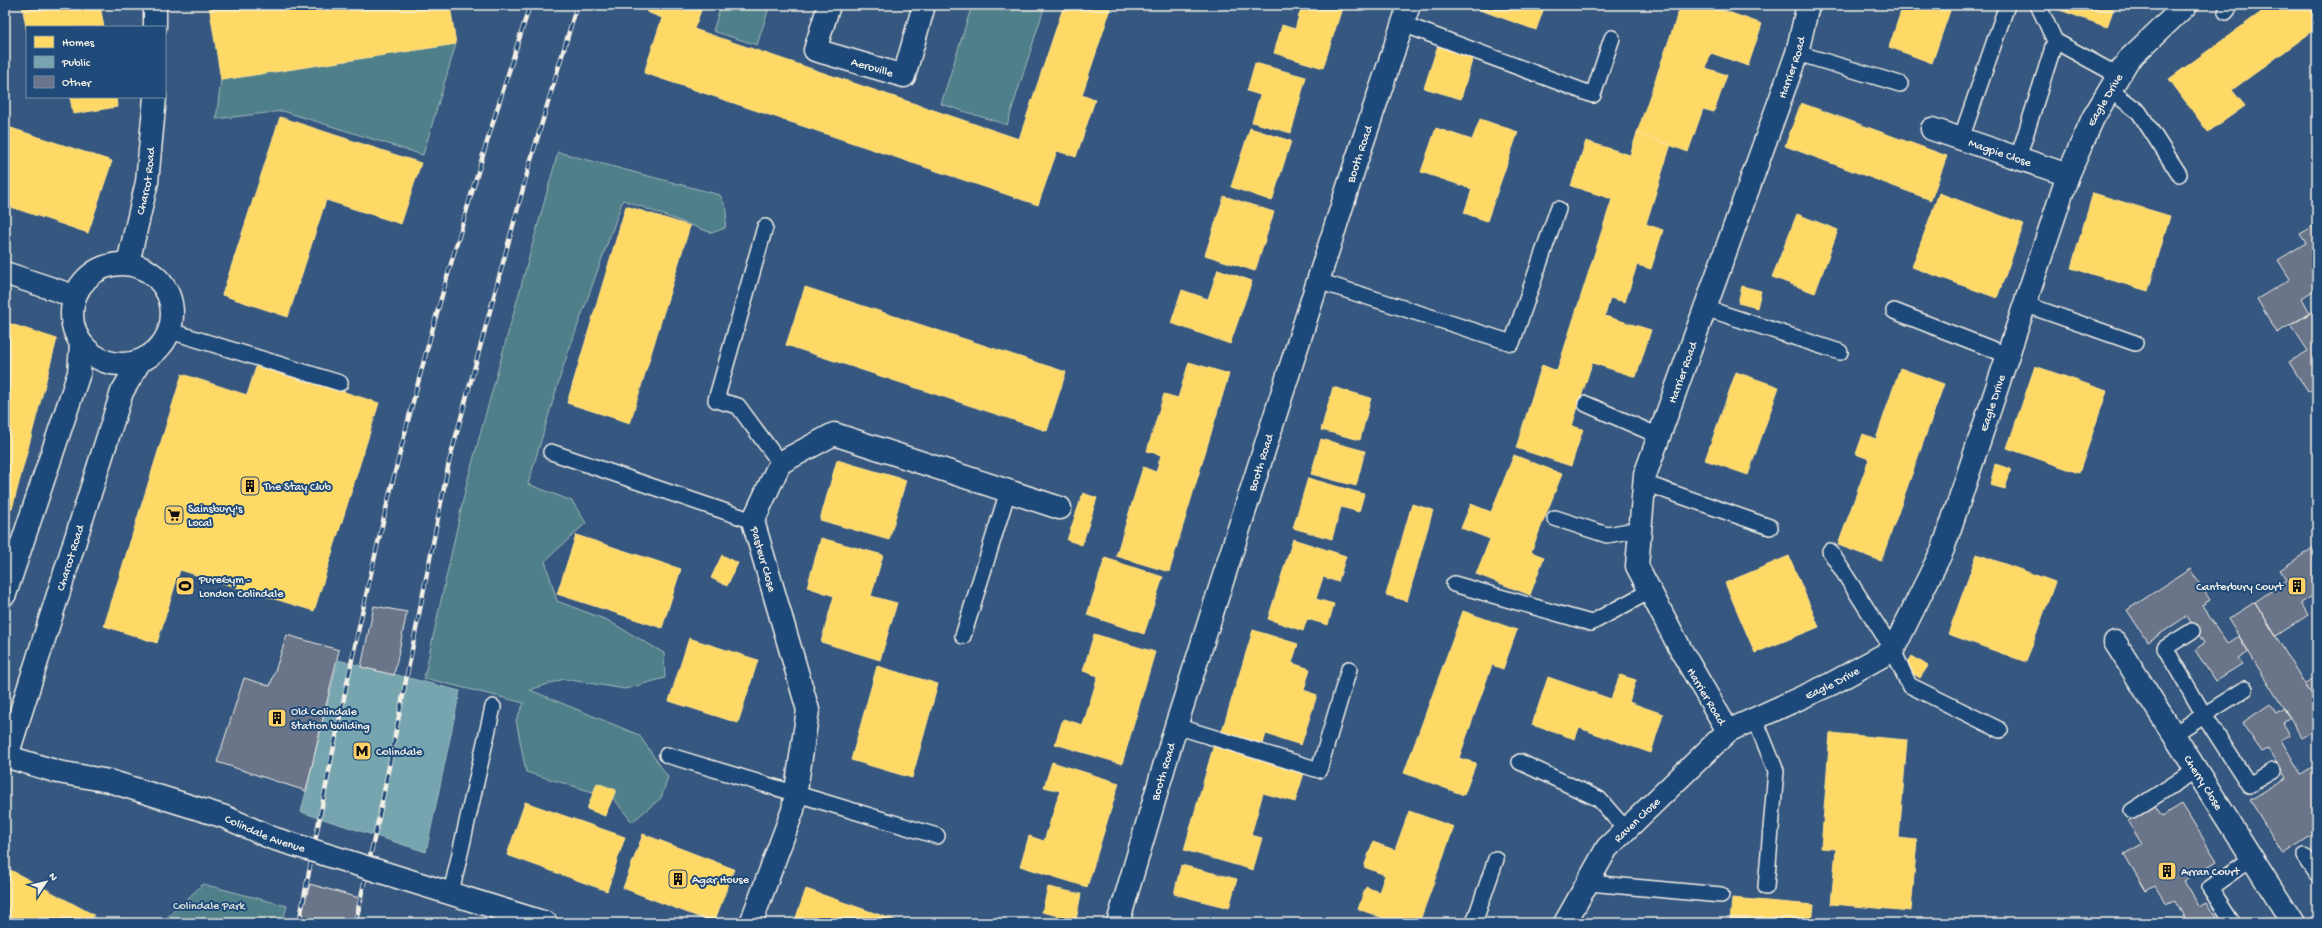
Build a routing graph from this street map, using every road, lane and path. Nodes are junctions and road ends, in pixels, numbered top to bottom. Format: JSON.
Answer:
{"nodes":[{"id":1,"x":155,"y":5,"type":"edge"},
{"id":2,"x":829,"y":5,"type":"edge"},
{"id":3,"x":924,"y":5,"type":"edge"},
{"id":4,"x":1808,"y":5,"type":"edge"},
{"id":5,"x":2007,"y":5,"type":"edge"},
{"id":6,"x":2038,"y":5,"type":"edge"},
{"id":7,"x":2186,"y":5,"type":"edge"},
{"id":8,"x":1406,"y":15,"type":"edge"},
{"id":9,"x":155,"y":26,"type":"edge"},
{"id":10,"x":1612,"y":38,"type":"dead end"},
{"id":11,"x":2054,"y":41,"type":"junction"},
{"id":12,"x":1797,"y":53,"type":"junction"},
{"id":13,"x":2114,"y":83,"type":"junction"},
{"id":14,"x":1900,"y":84,"type":"dead end"},
{"id":15,"x":155,"y":98,"type":"edge"},
{"id":16,"x":1932,"y":129,"type":"dead end"},
{"id":17,"x":1961,"y":139,"type":"junction"},
{"id":18,"x":2018,"y":158,"type":"junction"},
{"id":19,"x":2179,"y":174,"type":"dead end"},
{"id":20,"x":2068,"y":175,"type":"junction"},
{"id":21,"x":1558,"y":209,"type":"dead end"},
{"id":22,"x":764,"y":227,"type":"dead end"},
{"id":23,"x":128,"y":263,"type":"junction"},
{"id":24,"x":5,"y":274,"type":"edge"},
{"id":25,"x":1318,"y":281,"type":"junction"},
{"id":26,"x":74,"y":296,"type":"junction"},
{"id":27,"x":2024,"y":304,"type":"junction"},
{"id":28,"x":1705,"y":308,"type":"junction"},
{"id":29,"x":1894,"y":311,"type":"dead end"},
{"id":30,"x":170,"y":331,"type":"junction"},
{"id":31,"x":2135,"y":343,"type":"dead end"},
{"id":32,"x":81,"y":344,"type":"junction"},
{"id":33,"x":1840,"y":352,"type":"dead end"},
{"id":34,"x":2007,"y":355,"type":"junction"},
{"id":35,"x":140,"y":361,"type":"junction"},
{"id":36,"x":340,"y":383,"type":"dead end"},
{"id":37,"x":1586,"y":404,"type":"dead end"},
{"id":38,"x":1658,"y":436,"type":"junction"},
{"id":39,"x":551,"y":452,"type":"dead end"},
{"id":40,"x":780,"y":463,"type":"junction"},
{"id":41,"x":1644,"y":483,"type":"junction"},
{"id":42,"x":1008,"y":491,"type":"junction"},
{"id":43,"x":1060,"y":508,"type":"dead end"},
{"id":44,"x":1555,"y":518,"type":"dead end"},
{"id":45,"x":753,"y":521,"type":"junction"},
{"id":46,"x":1770,"y":527,"type":"dead end"},
{"id":47,"x":1640,"y":530,"type":"junction"},
{"id":48,"x":1830,"y":551,"type":"dead end"},
{"id":49,"x":1454,"y":584,"type":"dead end"},
{"id":50,"x":1650,"y":591,"type":"junction"},
{"id":51,"x":5,"y":594,"type":"edge"},
{"id":52,"x":2192,"y":631,"type":"dead end"},
{"id":53,"x":963,"y":636,"type":"dead end"},
{"id":54,"x":2115,"y":642,"type":"dead end"},
{"id":55,"x":1893,"y":650,"type":"junction"},
{"id":56,"x":1350,"y":669,"type":"dead end"},
{"id":57,"x":2245,"y":689,"type":"dead end"},
{"id":58,"x":493,"y":707,"type":"dead end"},
{"id":59,"x":2204,"y":715,"type":"junction"},
{"id":60,"x":1755,"y":719,"type":"junction"},
{"id":61,"x":1176,"y":726,"type":"junction"},
{"id":62,"x":2000,"y":730,"type":"dead end"},
{"id":63,"x":1728,"y":731,"type":"junction"},
{"id":64,"x":2174,"y":734,"type":"junction"},
{"id":65,"x":667,"y":755,"type":"dead end"},
{"id":66,"x":6,"y":756,"type":"edge"},
{"id":67,"x":1520,"y":762,"type":"dead end"},
{"id":68,"x":2196,"y":770,"type":"junction"},
{"id":69,"x":2273,"y":771,"type":"dead end"},
{"id":70,"x":795,"y":793,"type":"junction"},
{"id":71,"x":2132,"y":811,"type":"dead end"},
{"id":72,"x":1626,"y":830,"type":"junction"},
{"id":73,"x":937,"y":836,"type":"dead end"},
{"id":74,"x":2305,"y":856,"type":"dead end"},
{"id":75,"x":2252,"y":858,"type":"junction"},
{"id":76,"x":1496,"y":859,"type":"dead end"},
{"id":77,"x":2317,"y":874,"type":"edge"},
{"id":78,"x":1589,"y":883,"type":"junction"},
{"id":79,"x":1766,"y":887,"type":"dead end"},
{"id":80,"x":451,"y":893,"type":"junction"},
{"id":81,"x":1721,"y":895,"type":"dead end"},
{"id":82,"x":2289,"y":921,"type":"edge"},
{"id":83,"x":546,"y":923,"type":"edge"},
{"id":84,"x":751,"y":923,"type":"edge"},
{"id":85,"x":1118,"y":923,"type":"edge"},
{"id":86,"x":1474,"y":923,"type":"edge"},
{"id":87,"x":1565,"y":923,"type":"edge"},
{"id":88,"x":2233,"y":923,"type":"edge"}],
"edges":[{"from":1,"to":9,"type":"street"},
{"from":2,"to":3,"type":"street","name":"Aeroville"},
{"from":4,"to":12,"type":"street","name":"Harrier Road"},
{"from":5,"to":17,"type":"lane"},
{"from":6,"to":11,"type":"lane"},
{"from":7,"to":13,"type":"street","name":"Eagle Drive"},
{"from":8,"to":10,"type":"lane"},
{"from":8,"to":25,"type":"street","name":"Booth Road"},
{"from":11,"to":13,"type":"lane"},
{"from":11,"to":18,"type":"lane"},
{"from":12,"to":14,"type":"lane"},
{"from":12,"to":28,"type":"street","name":"Harrier Road"},
{"from":13,"to":19,"type":"lane"},
{"from":13,"to":20,"type":"street","name":"Eagle Drive"},
{"from":15,"to":23,"type":"street","name":"Charcot Road"},
{"from":16,"to":17,"type":"street","name":"Magpie Close"},
{"from":17,"to":18,"type":"street","name":"Magpie Close"},
{"from":18,"to":20,"type":"street","name":"Magpie Close"},
{"from":20,"to":27,"type":"street","name":"Eagle Drive"},
{"from":21,"to":25,"type":"lane"},
{"from":22,"to":40,"type":"lane"},
{"from":23,"to":26,"type":"street","name":"Charcot Road"},
{"from":23,"to":30,"type":"street","name":"Charcot Road"},
{"from":24,"to":26,"type":"street"},
{"from":25,"to":61,"type":"street","name":"Booth Road"},
{"from":26,"to":32,"type":"street","name":"Charcot Road"},
{"from":27,"to":31,"type":"lane"},
{"from":27,"to":34,"type":"street","name":"Eagle Drive"},
{"from":28,"to":33,"type":"lane"},
{"from":28,"to":38,"type":"street","name":"Harrier Road"},
{"from":29,"to":34,"type":"lane"},
{"from":30,"to":35,"type":"street","name":"Charcot Road"},
{"from":30,"to":36,"type":"lane"},
{"from":32,"to":35,"type":"street","name":"Charcot Road"},
{"from":32,"to":51,"type":"street","name":"Charcot Road"},
{"from":34,"to":55,"type":"street","name":"Eagle Drive"},
{"from":35,"to":66,"type":"street","name":"Charcot Road"},
{"from":37,"to":38,"type":"lane"},
{"from":38,"to":41,"type":"street","name":"Harrier Road"},
{"from":39,"to":45,"type":"lane"},
{"from":40,"to":42,"type":"street"},
{"from":40,"to":45,"type":"street","name":"Pasteur Close"},
{"from":41,"to":46,"type":"lane"},
{"from":41,"to":47,"type":"street","name":"Harrier Road"},
{"from":42,"to":43,"type":"street"},
{"from":42,"to":53,"type":"lane"},
{"from":44,"to":47,"type":"lane"},
{"from":45,"to":70,"type":"street","name":"Pasteur Close"},
{"from":47,"to":50,"type":"street","name":"Harrier Road"},
{"from":48,"to":55,"type":"lane"},
{"from":49,"to":50,"type":"lane"},
{"from":50,"to":63,"type":"street","name":"Harrier Road"},
{"from":52,"to":59,"type":"lane"},
{"from":54,"to":64,"type":"street","name":"Cherry Close"},
{"from":55,"to":60,"type":"street","name":"Eagle Drive"},
{"from":55,"to":62,"type":"lane"},
{"from":56,"to":61,"type":"lane"},
{"from":57,"to":59,"type":"lane"},
{"from":58,"to":80,"type":"lane"},
{"from":59,"to":64,"type":"lane"},
{"from":59,"to":69,"type":"lane"},
{"from":60,"to":63,"type":"street","name":"Eagle Drive"},
{"from":60,"to":79,"type":"lane"},
{"from":61,"to":85,"type":"street","name":"Booth Road"},
{"from":63,"to":72,"type":"street","name":"Raven Close"},
{"from":64,"to":68,"type":"street","name":"Cherry Close"},
{"from":65,"to":70,"type":"lane"},
{"from":66,"to":80,"type":"street","name":"Colindale Avenue","bridge":true},
{"from":67,"to":72,"type":"lane"},
{"from":68,"to":71,"type":"lane"},
{"from":68,"to":75,"type":"street","name":"Cherry Close"},
{"from":70,"to":73,"type":"lane"},
{"from":70,"to":84,"type":"street","name":"Pasteur Close"},
{"from":72,"to":78,"type":"street","name":"Raven Close"},
{"from":74,"to":77,"type":"lane"},
{"from":75,"to":82,"type":"street","name":"Cherry Close"},
{"from":75,"to":88,"type":"lane"},
{"from":76,"to":86,"type":"lane"},
{"from":78,"to":81,"type":"lane"},
{"from":78,"to":87,"type":"street","name":"Raven Close"},
{"from":80,"to":83,"type":"street","name":"Colindale Avenue"}]}
